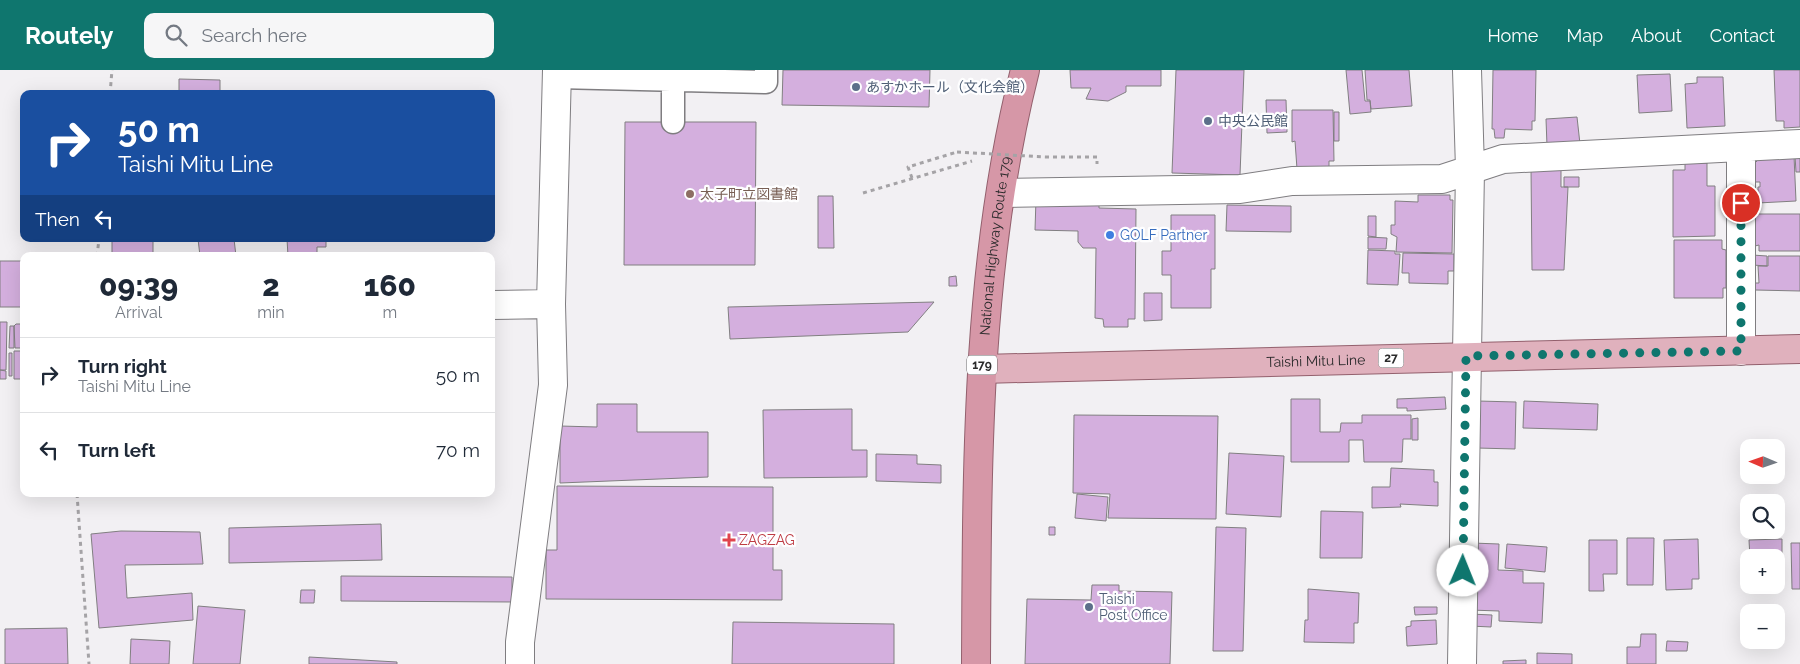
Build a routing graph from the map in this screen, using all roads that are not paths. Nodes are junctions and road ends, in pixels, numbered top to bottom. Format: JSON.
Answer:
{"nodes":[{"id":1,"x":766,"y":70,"type":"edge"},
{"id":2,"x":1025,"y":70,"type":"edge"},
{"id":3,"x":1467,"y":70,"type":"edge"},
{"id":4,"x":557,"y":73,"type":"edge"},
{"id":5,"x":673,"y":80,"type":"junction"},
{"id":6,"x":673,"y":122,"type":"dead end"},
{"id":7,"x":1800,"y":144,"type":"edge"},
{"id":8,"x":1741,"y":147,"type":"junction"},
{"id":9,"x":1470,"y":169,"type":"junction"},
{"id":10,"x":1001,"y":193,"type":"junction"},
{"id":11,"x":551,"y":304,"type":"junction"},
{"id":12,"x":495,"y":305,"type":"edge"},
{"id":13,"x":1800,"y":349,"type":"edge"},
{"id":14,"x":1741,"y":351,"type":"junction"},
{"id":15,"x":1466,"y":356,"type":"junction"},
{"id":16,"x":982,"y":369,"type":"junction"},
{"id":17,"x":520,"y":664,"type":"edge"},
{"id":18,"x":976,"y":664,"type":"edge"},
{"id":19,"x":1462,"y":664,"type":"edge"}],
"edges":[{"from":1,"to":5,"type":"street"},
{"from":2,"to":10,"type":"highway","name":"National Highway Route 179","number":"179"},
{"from":3,"to":9,"type":"street"},
{"from":4,"to":5,"type":"street"},
{"from":4,"to":11,"type":"street"},
{"from":5,"to":6,"type":"street"},
{"from":7,"to":8,"type":"street"},
{"from":8,"to":9,"type":"street"},
{"from":8,"to":14,"type":"street"},
{"from":9,"to":10,"type":"street"},
{"from":9,"to":15,"type":"street"},
{"from":10,"to":16,"type":"highway","name":"National Highway Route 179","number":"179"},
{"from":11,"to":12,"type":"street"},
{"from":11,"to":17,"type":"street"},
{"from":13,"to":14,"type":"main road","name":"Taishi Mitu Line","number":"27"},
{"from":14,"to":15,"type":"main road","name":"Taishi Mitu Line","number":"27"},
{"from":15,"to":16,"type":"main road","name":"Taishi Mitu Line","number":"27"},
{"from":15,"to":19,"type":"street"},
{"from":16,"to":18,"type":"highway","name":"National Highway Route 179","number":"179"}]}
